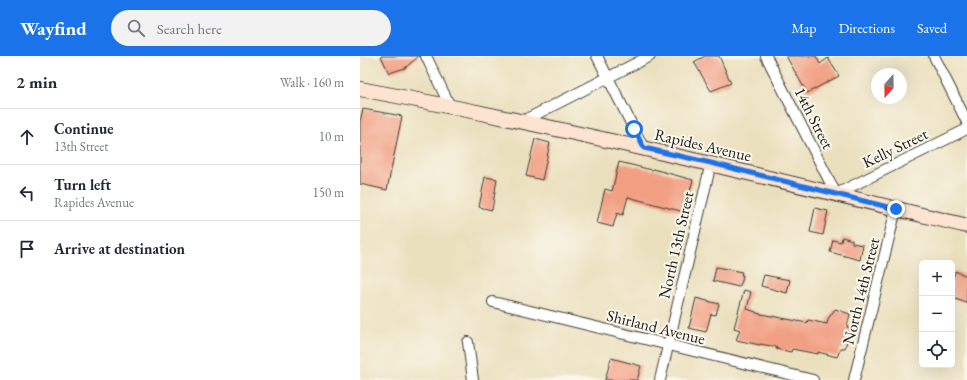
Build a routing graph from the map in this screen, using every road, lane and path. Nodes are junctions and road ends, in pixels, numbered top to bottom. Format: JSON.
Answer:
{"nodes":[{"id":1,"x":426,"y":56,"type":"edge"},
{"id":2,"x":597,"y":56,"type":"edge"},
{"id":3,"x":650,"y":56,"type":"edge"},
{"id":4,"x":766,"y":56,"type":"edge"},
{"id":5,"x":934,"y":56,"type":"edge"},
{"id":6,"x":608,"y":78,"type":"junction"},
{"id":7,"x":360,"y":89,"type":"edge"},
{"id":8,"x":450,"y":106,"type":"junction"},
{"id":9,"x":523,"y":121,"type":"junction"},
{"id":10,"x":967,"y":122,"type":"edge"},
{"id":11,"x":967,"y":129,"type":"edge"},
{"id":12,"x":644,"y":148,"type":"junction"},
{"id":13,"x":711,"y":163,"type":"junction"},
{"id":14,"x":836,"y":194,"type":"junction"},
{"id":15,"x":896,"y":209,"type":"junction"},
{"id":16,"x":967,"y":226,"type":"edge"},
{"id":17,"x":493,"y":302,"type":"dead end"},
{"id":18,"x":468,"y":342,"type":"dead end"},
{"id":19,"x":668,"y":345,"type":"junction"},
{"id":20,"x":473,"y":380,"type":"edge"},
{"id":21,"x":660,"y":380,"type":"edge"},
{"id":22,"x":813,"y":380,"type":"edge"},
{"id":23,"x":854,"y":380,"type":"edge"}],
"edges":[{"from":1,"to":8,"type":"street"},
{"from":2,"to":6,"type":"street"},
{"from":3,"to":6,"type":"street"},
{"from":4,"to":14,"type":"street","name":"14th Street"},
{"from":5,"to":10,"type":"street"},
{"from":6,"to":9,"type":"street"},
{"from":6,"to":12,"type":"street"},
{"from":7,"to":8,"type":"main road","name":"Rapides Avenue"},
{"from":8,"to":9,"type":"main road","name":"Rapides Avenue"},
{"from":9,"to":12,"type":"main road","name":"Rapides Avenue"},
{"from":11,"to":14,"type":"street","name":"Kelly Street"},
{"from":12,"to":13,"type":"main road","name":"Rapides Avenue"},
{"from":13,"to":14,"type":"main road","name":"Rapides Avenue"},
{"from":13,"to":19,"type":"street","name":"North 13th Street"},
{"from":14,"to":15,"type":"main road","name":"Rapides Avenue"},
{"from":15,"to":16,"type":"main road","name":"Rapides Avenue"},
{"from":15,"to":23,"type":"street","name":"North 14th Street"},
{"from":17,"to":19,"type":"street","name":"Shirland Avenue"},
{"from":18,"to":20,"type":"street"},
{"from":19,"to":21,"type":"street","name":"North 13th Street"},
{"from":19,"to":22,"type":"street","name":"Shirland Avenue"}]}
